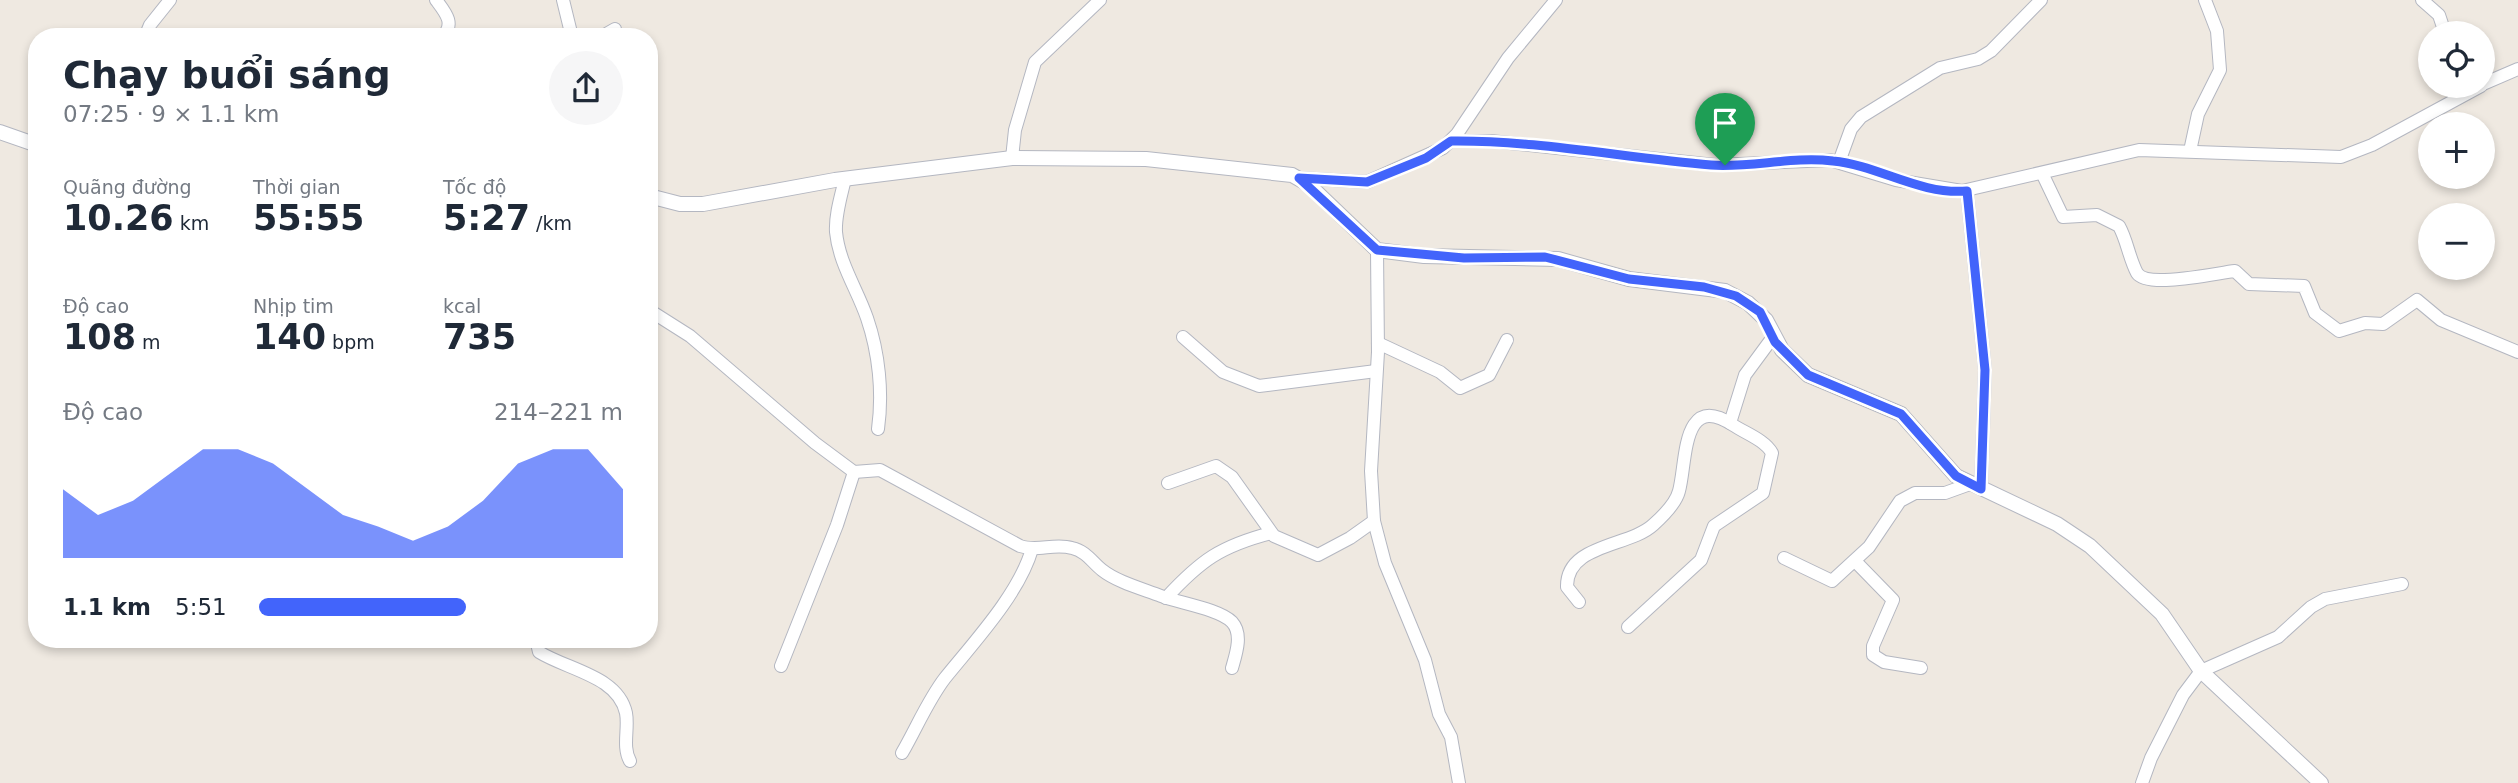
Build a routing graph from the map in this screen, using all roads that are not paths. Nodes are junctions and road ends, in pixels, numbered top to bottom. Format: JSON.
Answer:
{"nodes":[{"id":1,"x":170,"y":0,"type":"edge"},
{"id":2,"x":436,"y":0,"type":"edge"},
{"id":3,"x":563,"y":0,"type":"edge"},
{"id":4,"x":1100,"y":0,"type":"edge"},
{"id":5,"x":1556,"y":0,"type":"edge"},
{"id":6,"x":2040,"y":0,"type":"edge"},
{"id":7,"x":2205,"y":0,"type":"edge"},
{"id":8,"x":2421,"y":0,"type":"edge"},
{"id":9,"x":2441,"y":21,"type":"edge"},
{"id":10,"x":148,"y":28,"type":"edge"},
{"id":11,"x":449,"y":28,"type":"edge"},
{"id":12,"x":570,"y":28,"type":"edge"},
{"id":13,"x":2518,"y":69,"type":"edge"},
{"id":14,"x":2495,"y":79,"type":"edge"},
{"id":15,"x":2449,"y":98,"type":"edge"},
{"id":16,"x":0,"y":132,"type":"edge"},
{"id":17,"x":1451,"y":141,"type":"junction"},
{"id":18,"x":28,"y":142,"type":"edge"},
{"id":19,"x":2190,"y":151,"type":"junction"},
{"id":20,"x":1013,"y":158,"type":"junction"},
{"id":21,"x":1839,"y":162,"type":"junction"},
{"id":22,"x":2042,"y":173,"type":"junction"},
{"id":23,"x":1299,"y":178,"type":"junction"},
{"id":24,"x":845,"y":179,"type":"junction"},
{"id":25,"x":1967,"y":191,"type":"junction"},
{"id":26,"x":658,"y":198,"type":"edge"},
{"id":27,"x":1377,"y":250,"type":"junction"},
{"id":28,"x":658,"y":315,"type":"edge"},
{"id":29,"x":1183,"y":337,"type":"dead end"},
{"id":30,"x":1773,"y":337,"type":"junction"},
{"id":31,"x":1507,"y":340,"type":"dead end"},
{"id":32,"x":1378,"y":344,"type":"junction"},
{"id":33,"x":2518,"y":352,"type":"edge"},
{"id":34,"x":1376,"y":371,"type":"junction"},
{"id":35,"x":1730,"y":422,"type":"junction"},
{"id":36,"x":878,"y":429,"type":"dead end"},
{"id":37,"x":855,"y":472,"type":"junction"},
{"id":38,"x":1168,"y":483,"type":"dead end"},
{"id":39,"x":1976,"y":487,"type":"junction"},
{"id":40,"x":1374,"y":521,"type":"junction"},
{"id":41,"x":1271,"y":533,"type":"junction"},
{"id":42,"x":1032,"y":549,"type":"junction"},
{"id":43,"x":1784,"y":558,"type":"dead end"},
{"id":44,"x":1855,"y":561,"type":"junction"},
{"id":45,"x":2402,"y":584,"type":"dead end"},
{"id":46,"x":1166,"y":598,"type":"junction"},
{"id":47,"x":1579,"y":603,"type":"dead end"},
{"id":48,"x":1628,"y":627,"type":"dead end"},
{"id":49,"x":539,"y":648,"type":"edge"},
{"id":50,"x":781,"y":666,"type":"dead end"},
{"id":51,"x":1232,"y":668,"type":"dead end"},
{"id":52,"x":1921,"y":668,"type":"dead end"},
{"id":53,"x":2201,"y":671,"type":"junction"},
{"id":54,"x":902,"y":753,"type":"dead end"},
{"id":55,"x":630,"y":761,"type":"dead end"},
{"id":56,"x":1459,"y":783,"type":"edge"},
{"id":57,"x":2142,"y":783,"type":"edge"},
{"id":58,"x":2321,"y":783,"type":"edge"}],
"edges":[{"from":1,"to":10,"type":"street"},
{"from":2,"to":11,"type":"street"},
{"from":3,"to":12,"type":"street"},
{"from":4,"to":20,"type":"street"},
{"from":5,"to":17,"type":"street"},
{"from":6,"to":21,"type":"street"},
{"from":7,"to":19,"type":"street"},
{"from":8,"to":9,"type":"street"},
{"from":13,"to":14,"type":"street"},
{"from":15,"to":19,"type":"street"},
{"from":16,"to":18,"type":"street"},
{"from":17,"to":21,"type":"street"},
{"from":17,"to":23,"type":"street"},
{"from":19,"to":22,"type":"street"},
{"from":20,"to":23,"type":"street"},
{"from":20,"to":24,"type":"street"},
{"from":21,"to":25,"type":"street"},
{"from":22,"to":25,"type":"street"},
{"from":22,"to":33,"type":"street"},
{"from":23,"to":27,"type":"street"},
{"from":24,"to":26,"type":"street"},
{"from":24,"to":36,"type":"street"},
{"from":25,"to":39,"type":"street"},
{"from":27,"to":30,"type":"street"},
{"from":27,"to":32,"type":"street"},
{"from":28,"to":37,"type":"street"},
{"from":29,"to":34,"type":"street"},
{"from":30,"to":35,"type":"street"},
{"from":30,"to":39,"type":"street"},
{"from":31,"to":32,"type":"street"},
{"from":32,"to":34,"type":"street"},
{"from":34,"to":40,"type":"street"},
{"from":35,"to":47,"type":"street"},
{"from":35,"to":48,"type":"street"},
{"from":37,"to":42,"type":"street"},
{"from":37,"to":50,"type":"street"},
{"from":38,"to":41,"type":"street"},
{"from":39,"to":44,"type":"street"},
{"from":39,"to":53,"type":"street"},
{"from":40,"to":41,"type":"street"},
{"from":40,"to":56,"type":"street"},
{"from":41,"to":46,"type":"street"},
{"from":42,"to":46,"type":"street"},
{"from":42,"to":54,"type":"street"},
{"from":43,"to":44,"type":"street"},
{"from":44,"to":52,"type":"street"},
{"from":45,"to":53,"type":"street"},
{"from":46,"to":51,"type":"street"},
{"from":49,"to":55,"type":"street"},
{"from":53,"to":57,"type":"street"},
{"from":53,"to":58,"type":"street"}]}
